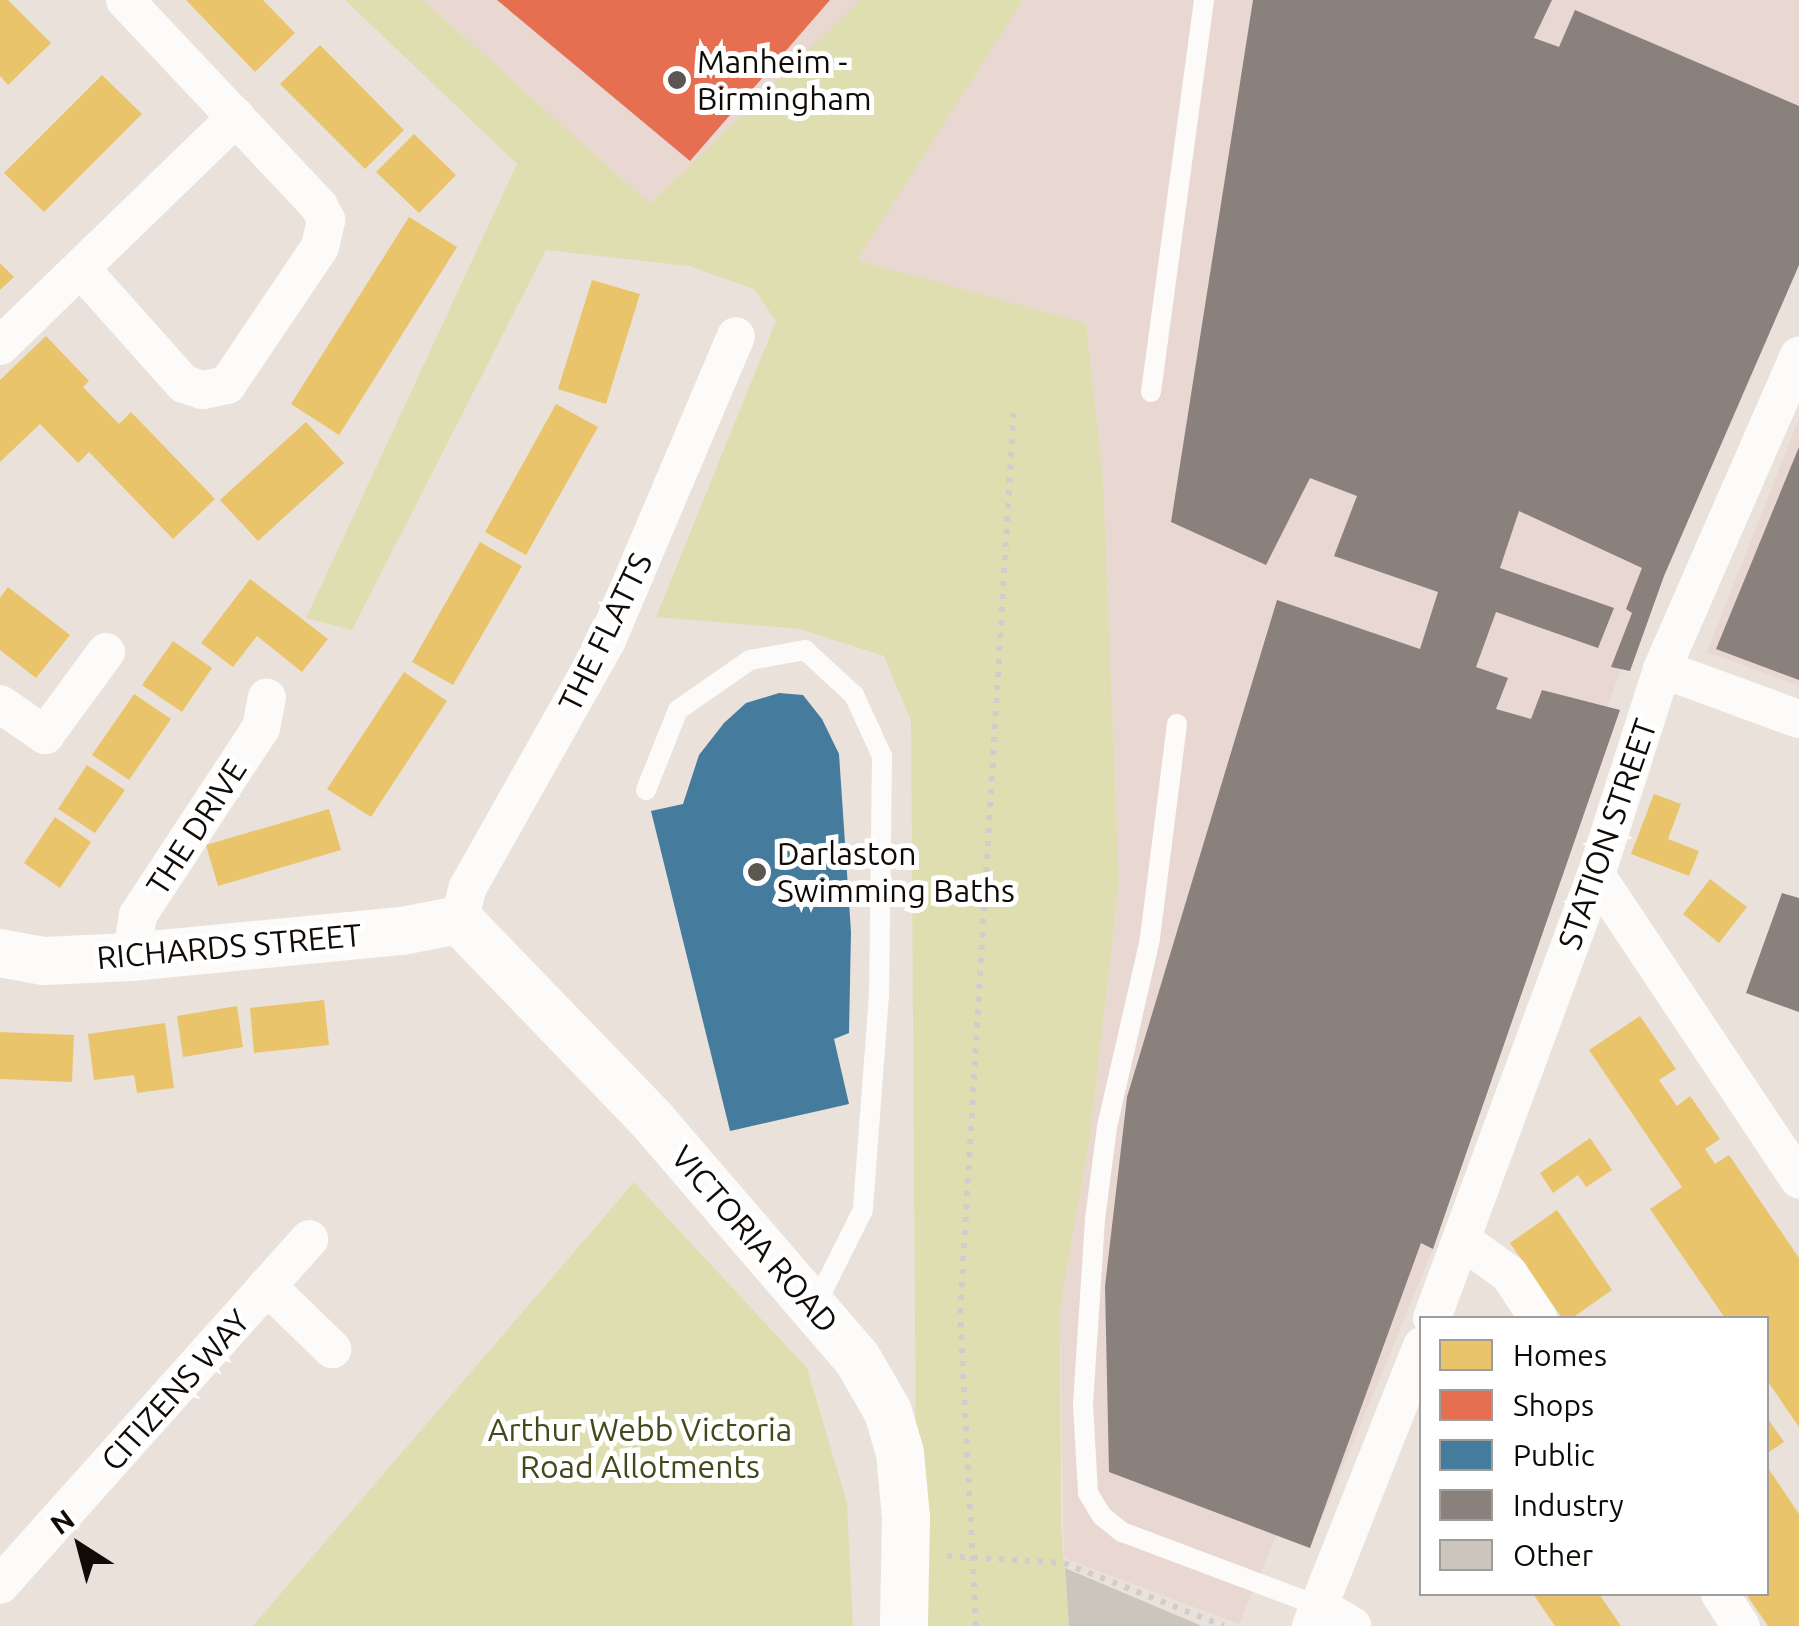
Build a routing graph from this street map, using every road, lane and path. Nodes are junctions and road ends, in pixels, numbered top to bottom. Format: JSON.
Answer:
{"nodes":[{"id":1,"x":125,"y":0,"type":"edge"},
{"id":2,"x":1204,"y":0,"type":"edge"},
{"id":3,"x":236,"y":117,"type":"junction"},
{"id":4,"x":80,"y":269,"type":"junction"},
{"id":5,"x":736,"y":336,"type":"dead end"},
{"id":6,"x":0,"y":346,"type":"edge"},
{"id":7,"x":1799,"y":356,"type":"edge"},
{"id":8,"x":1151,"y":392,"type":"dead end"},
{"id":9,"x":1014,"y":407,"type":"dead end"},
{"id":10,"x":106,"y":652,"type":"dead end"},
{"id":11,"x":1662,"y":669,"type":"junction"},
{"id":12,"x":268,"y":698,"type":"dead end"},
{"id":13,"x":0,"y":704,"type":"edge"},
{"id":14,"x":1799,"y":719,"type":"edge"},
{"id":15,"x":1176,"y":724,"type":"dead end"},
{"id":16,"x":646,"y":790,"type":"dead end"},
{"id":17,"x":1596,"y":875,"type":"junction"},
{"id":18,"x":459,"y":920,"type":"junction"},
{"id":19,"x":0,"y":953,"type":"edge"},
{"id":20,"x":131,"y":957,"type":"junction"},
{"id":21,"x":1799,"y":1179,"type":"edge"},
{"id":22,"x":309,"y":1238,"type":"dead end"},
{"id":23,"x":1463,"y":1241,"type":"junction"},
{"id":24,"x":267,"y":1286,"type":"junction"},
{"id":25,"x":815,"y":1306,"type":"junction"},
{"id":26,"x":1433,"y":1316,"type":"edge"},
{"id":27,"x":1537,"y":1316,"type":"edge"},
{"id":28,"x":332,"y":1349,"type":"dead end"},
{"id":29,"x":1419,"y":1354,"type":"edge"},
{"id":30,"x":906,"y":1554,"type":"junction"},
{"id":31,"x":972,"y":1557,"type":"junction"},
{"id":32,"x":0,"y":1585,"type":"edge"},
{"id":33,"x":1721,"y":1596,"type":"edge"},
{"id":34,"x":1315,"y":1616,"type":"edge"},
{"id":35,"x":904,"y":1626,"type":"edge"},
{"id":36,"x":976,"y":1626,"type":"edge"},
{"id":37,"x":1224,"y":1626,"type":"edge"},
{"id":38,"x":1352,"y":1626,"type":"edge"},
{"id":39,"x":1741,"y":1626,"type":"edge"}],
"edges":[{"from":1,"to":3,"type":"street"},
{"from":2,"to":8,"type":"lane"},
{"from":3,"to":4,"type":"street"},
{"from":3,"to":4,"type":"street"},
{"from":4,"to":6,"type":"street"},
{"from":5,"to":18,"type":"street","name":"THE FLATTS"},
{"from":7,"to":11,"type":"street","name":"STATION STREET"},
{"from":9,"to":31,"type":"path"},
{"from":10,"to":13,"type":"street"},
{"from":11,"to":14,"type":"street"},
{"from":11,"to":17,"type":"street","name":"STATION STREET"},
{"from":12,"to":20,"type":"street","name":"THE DRIVE"},
{"from":15,"to":34,"type":"lane"},
{"from":16,"to":25,"type":"lane"},
{"from":17,"to":21,"type":"street"},
{"from":17,"to":23,"type":"street","name":"STATION STREET"},
{"from":18,"to":20,"type":"street","name":"RICHARDS STREET"},
{"from":18,"to":25,"type":"street","name":"VICTORIA ROAD"},
{"from":19,"to":20,"type":"street","name":"RICHARDS STREET"},
{"from":22,"to":24,"type":"street","name":"CITIZENS WAY"},
{"from":23,"to":26,"type":"street","name":"STATION STREET"},
{"from":23,"to":27,"type":"street"},
{"from":24,"to":28,"type":"street"},
{"from":24,"to":32,"type":"street","name":"CITIZENS WAY"},
{"from":25,"to":30,"type":"street","name":"VICTORIA ROAD"},
{"from":29,"to":34,"type":"street"},
{"from":30,"to":31,"type":"path"},
{"from":30,"to":35,"type":"street","name":"VICTORIA ROAD"},
{"from":31,"to":36,"type":"path"},
{"from":31,"to":37,"type":"path"},
{"from":33,"to":39,"type":"street"},
{"from":34,"to":38,"type":"street"}]}
